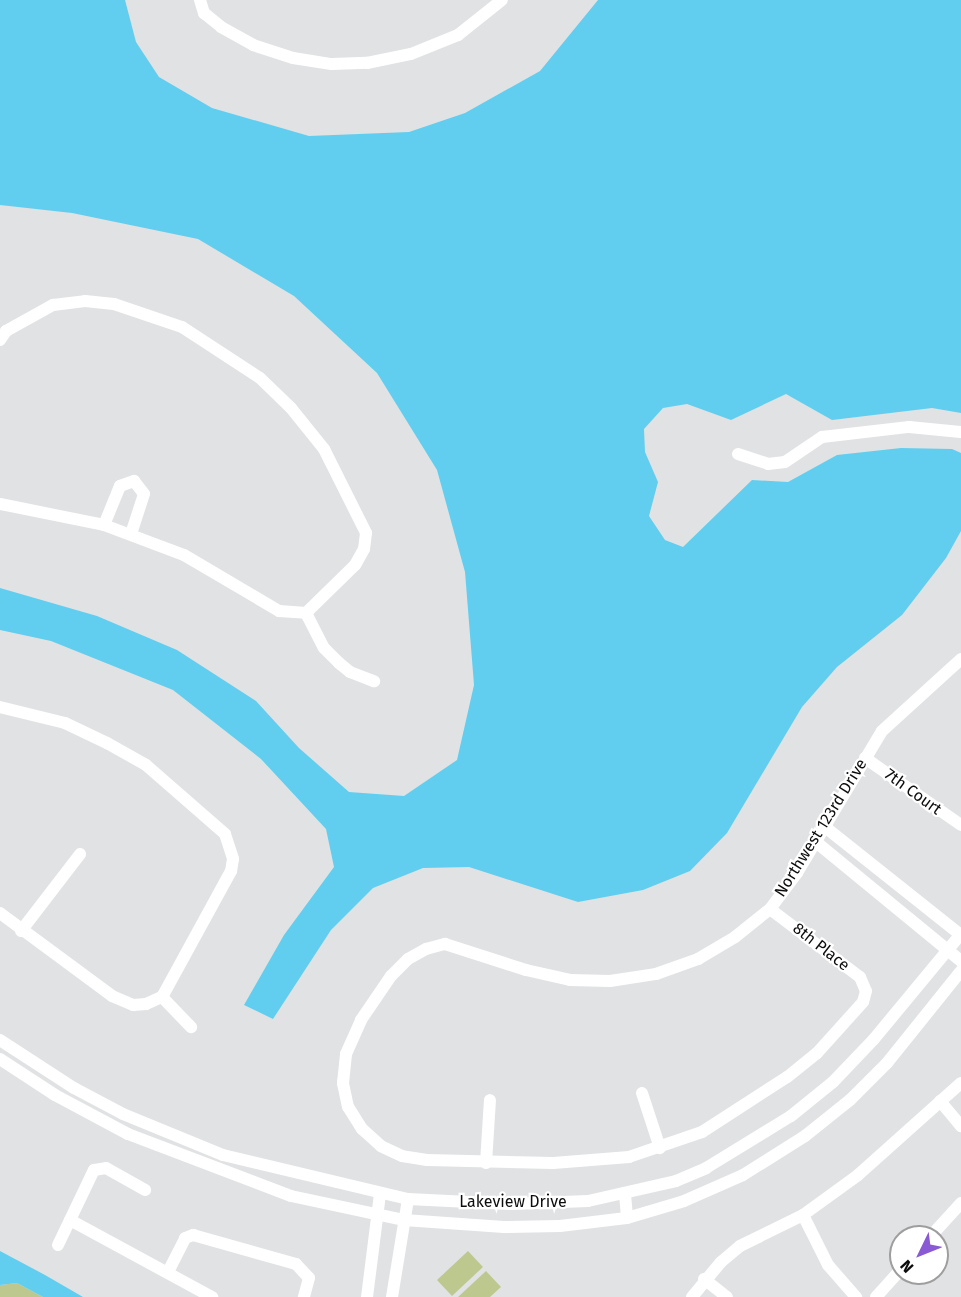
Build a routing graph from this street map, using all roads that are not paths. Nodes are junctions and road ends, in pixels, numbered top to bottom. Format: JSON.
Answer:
{"nodes":[{"id":1,"x":200,"y":0,"type":"edge"},
{"id":2,"x":502,"y":0,"type":"edge"},
{"id":3,"x":2,"y":333,"type":"edge"},
{"id":4,"x":961,"y":432,"type":"edge"},
{"id":5,"x":738,"y":454,"type":"dead end"},
{"id":6,"x":0,"y":504,"type":"edge"},
{"id":7,"x":104,"y":525,"type":"junction"},
{"id":8,"x":131,"y":534,"type":"junction"},
{"id":9,"x":306,"y":613,"type":"junction"},
{"id":10,"x":961,"y":659,"type":"edge"},
{"id":11,"x":374,"y":681,"type":"dead end"},
{"id":12,"x":0,"y":707,"type":"edge"},
{"id":13,"x":865,"y":758,"type":"junction"},
{"id":14,"x":961,"y":825,"type":"edge"},
{"id":15,"x":825,"y":827,"type":"junction"},
{"id":16,"x":816,"y":842,"type":"junction"},
{"id":17,"x":80,"y":854,"type":"dead end"},
{"id":18,"x":770,"y":909,"type":"junction"},
{"id":19,"x":0,"y":912,"type":"edge"},
{"id":20,"x":21,"y":931,"type":"junction"},
{"id":21,"x":961,"y":935,"type":"edge"},
{"id":22,"x":948,"y":950,"type":"junction"},
{"id":23,"x":961,"y":961,"type":"edge"},
{"id":24,"x":961,"y":971,"type":"edge"},
{"id":25,"x":162,"y":997,"type":"junction"},
{"id":26,"x":191,"y":1027,"type":"dead end"},
{"id":27,"x":0,"y":1040,"type":"edge"},
{"id":28,"x":0,"y":1059,"type":"edge"},
{"id":29,"x":961,"y":1083,"type":"edge"},
{"id":30,"x":642,"y":1093,"type":"dead end"},
{"id":31,"x":490,"y":1100,"type":"dead end"},
{"id":32,"x":940,"y":1101,"type":"junction"},
{"id":33,"x":961,"y":1126,"type":"edge"},
{"id":34,"x":660,"y":1148,"type":"junction"},
{"id":35,"x":486,"y":1163,"type":"junction"},
{"id":36,"x":146,"y":1190,"type":"dead end"},
{"id":37,"x":380,"y":1194,"type":"junction"},
{"id":38,"x":625,"y":1194,"type":"junction"},
{"id":39,"x":408,"y":1199,"type":"junction"},
{"id":40,"x":961,"y":1203,"type":"edge"},
{"id":41,"x":378,"y":1215,"type":"junction"},
{"id":42,"x":803,"y":1215,"type":"junction"},
{"id":43,"x":627,"y":1218,"type":"junction"},
{"id":44,"x":70,"y":1220,"type":"junction"},
{"id":45,"x":404,"y":1220,"type":"junction"},
{"id":46,"x":941,"y":1225,"type":"edge"},
{"id":47,"x":58,"y":1245,"type":"dead end"},
{"id":48,"x":168,"y":1272,"type":"junction"},
{"id":49,"x":704,"y":1279,"type":"junction"},
{"id":50,"x":889,"y":1282,"type":"edge"},
{"id":51,"x":212,"y":1297,"type":"edge"},
{"id":52,"x":304,"y":1297,"type":"edge"},
{"id":53,"x":367,"y":1297,"type":"edge"},
{"id":54,"x":392,"y":1297,"type":"edge"},
{"id":55,"x":692,"y":1297,"type":"edge"},
{"id":56,"x":727,"y":1297,"type":"edge"},
{"id":57,"x":856,"y":1297,"type":"edge"},
{"id":58,"x":876,"y":1297,"type":"edge"}],
"edges":[{"from":1,"to":2,"type":"street"},
{"from":3,"to":9,"type":"street"},
{"from":4,"to":5,"type":"street"},
{"from":6,"to":7,"type":"street"},
{"from":7,"to":8,"type":"street"},
{"from":7,"to":8,"type":"street"},
{"from":8,"to":9,"type":"street"},
{"from":9,"to":11,"type":"street"},
{"from":10,"to":13,"type":"street","name":"Northwest 123rd Drive"},
{"from":12,"to":25,"type":"street"},
{"from":13,"to":14,"type":"street","name":"7th Court"},
{"from":13,"to":15,"type":"street","name":"Northwest 123rd Drive"},
{"from":15,"to":16,"type":"street","name":"Northwest 123rd Drive"},
{"from":15,"to":21,"type":"street"},
{"from":16,"to":18,"type":"street","name":"Northwest 123rd Drive"},
{"from":16,"to":22,"type":"street"},
{"from":17,"to":20,"type":"street"},
{"from":18,"to":34,"type":"street","name":"8th Place"},
{"from":18,"to":35,"type":"street","name":"Northwest 123rd Drive"},
{"from":19,"to":20,"type":"street"},
{"from":20,"to":25,"type":"street"},
{"from":21,"to":22,"type":"street","name":"Lakeview Drive"},
{"from":22,"to":23,"type":"street"},
{"from":22,"to":38,"type":"street","name":"Lakeview Drive"},
{"from":24,"to":43,"type":"street","name":"Lakeview Drive"},
{"from":25,"to":26,"type":"street"},
{"from":27,"to":37,"type":"street","name":"Lakeview Drive"},
{"from":28,"to":41,"type":"street","name":"Lakeview Drive"},
{"from":29,"to":32,"type":"street"},
{"from":30,"to":34,"type":"street"},
{"from":31,"to":35,"type":"street"},
{"from":32,"to":33,"type":"street"},
{"from":32,"to":42,"type":"street"},
{"from":34,"to":35,"type":"street"},
{"from":36,"to":44,"type":"street"},
{"from":37,"to":39,"type":"street","name":"Lakeview Drive"},
{"from":37,"to":41,"type":"street"},
{"from":38,"to":39,"type":"street","name":"Lakeview Drive"},
{"from":38,"to":43,"type":"street"},
{"from":39,"to":45,"type":"street"},
{"from":40,"to":46,"type":"street"},
{"from":41,"to":45,"type":"street","name":"Lakeview Drive"},
{"from":41,"to":53,"type":"street"},
{"from":42,"to":49,"type":"street"},
{"from":42,"to":57,"type":"street"},
{"from":43,"to":45,"type":"street","name":"Lakeview Drive"},
{"from":44,"to":47,"type":"street"},
{"from":44,"to":48,"type":"street"},
{"from":45,"to":54,"type":"street"},
{"from":48,"to":51,"type":"street"},
{"from":48,"to":52,"type":"street"},
{"from":49,"to":55,"type":"street"},
{"from":49,"to":56,"type":"street"},
{"from":50,"to":58,"type":"street"}]}
